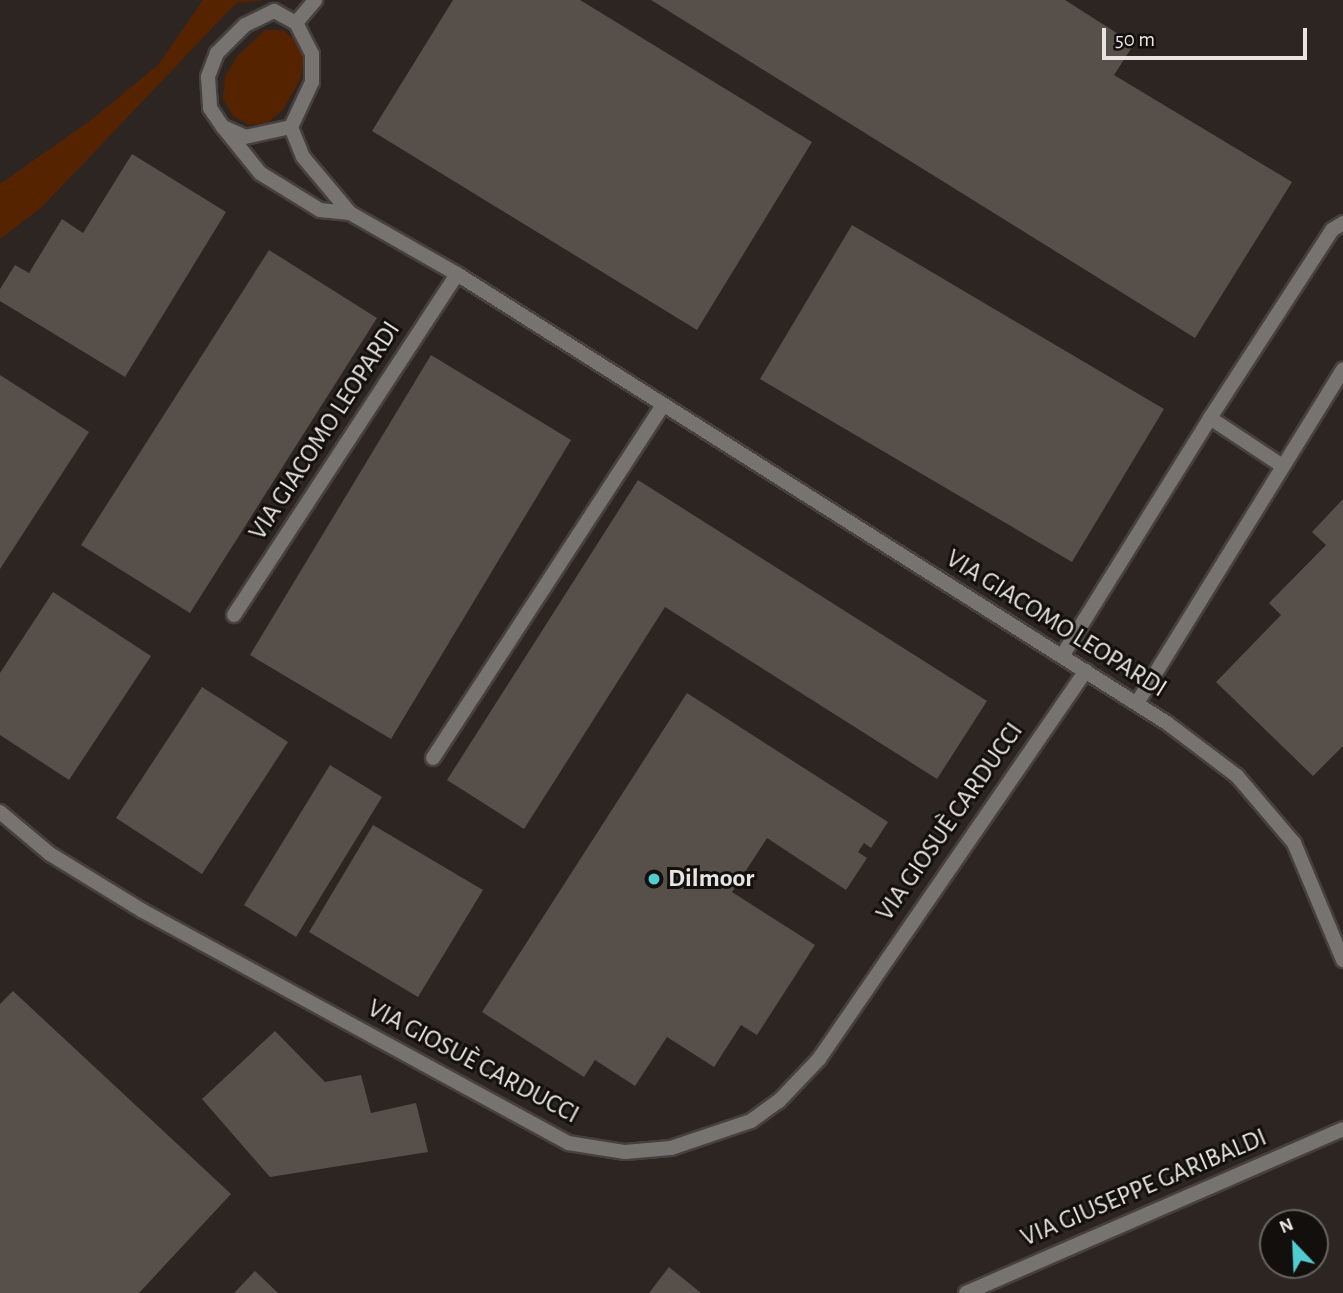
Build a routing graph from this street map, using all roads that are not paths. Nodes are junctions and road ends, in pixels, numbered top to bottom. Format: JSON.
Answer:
{"nodes":[{"id":1,"x":315,"y":0,"type":"edge"},
{"id":2,"x":296,"y":23,"type":"junction"},
{"id":3,"x":223,"y":127,"type":"junction"},
{"id":4,"x":291,"y":127,"type":"junction"},
{"id":5,"x":350,"y":213,"type":"junction"},
{"id":6,"x":1343,"y":223,"type":"edge"},
{"id":7,"x":457,"y":274,"type":"junction"},
{"id":8,"x":1343,"y":370,"type":"edge"},
{"id":9,"x":662,"y":407,"type":"junction"},
{"id":10,"x":1210,"y":418,"type":"junction"},
{"id":11,"x":1281,"y":465,"type":"junction"},
{"id":12,"x":234,"y":615,"type":"dead end"},
{"id":13,"x":1062,"y":656,"type":"junction"},
{"id":14,"x":1086,"y":671,"type":"junction"},
{"id":15,"x":1137,"y":703,"type":"junction"},
{"id":16,"x":433,"y":758,"type":"dead end"},
{"id":17,"x":0,"y":813,"type":"edge"},
{"id":18,"x":1343,"y":960,"type":"edge"},
{"id":19,"x":1343,"y":1129,"type":"edge"},
{"id":20,"x":966,"y":1293,"type":"edge"}],
"edges":[{"from":1,"to":2,"type":"street"},
{"from":2,"to":3,"type":"street","name":"VIA GIACOMO LEOPARDI"},
{"from":2,"to":4,"type":"street"},
{"from":3,"to":4,"type":"street"},
{"from":3,"to":5,"type":"street","name":"VIA GIACOMO LEOPARDI"},
{"from":4,"to":5,"type":"street","name":"VIA GIACOMO LEOPARDI"},
{"from":5,"to":7,"type":"street","name":"VIA GIACOMO LEOPARDI"},
{"from":6,"to":10,"type":"street"},
{"from":7,"to":9,"type":"street","name":"VIA GIACOMO LEOPARDI"},
{"from":7,"to":12,"type":"street","name":"VIA GIACOMO LEOPARDI"},
{"from":8,"to":11,"type":"street"},
{"from":9,"to":13,"type":"street","name":"VIA GIACOMO LEOPARDI"},
{"from":9,"to":16,"type":"street"},
{"from":10,"to":11,"type":"street"},
{"from":10,"to":13,"type":"street"},
{"from":11,"to":15,"type":"street"},
{"from":13,"to":14,"type":"street","name":"VIA GIACOMO LEOPARDI"},
{"from":14,"to":15,"type":"street","name":"VIA GIACOMO LEOPARDI"},
{"from":14,"to":17,"type":"street","name":"VIA GIOSUÈ CARDUCCI"},
{"from":15,"to":18,"type":"street","name":"VIA GIACOMO LEOPARDI"},
{"from":19,"to":20,"type":"street","name":"VIA GIUSEPPE GARIBALDI"}]}
